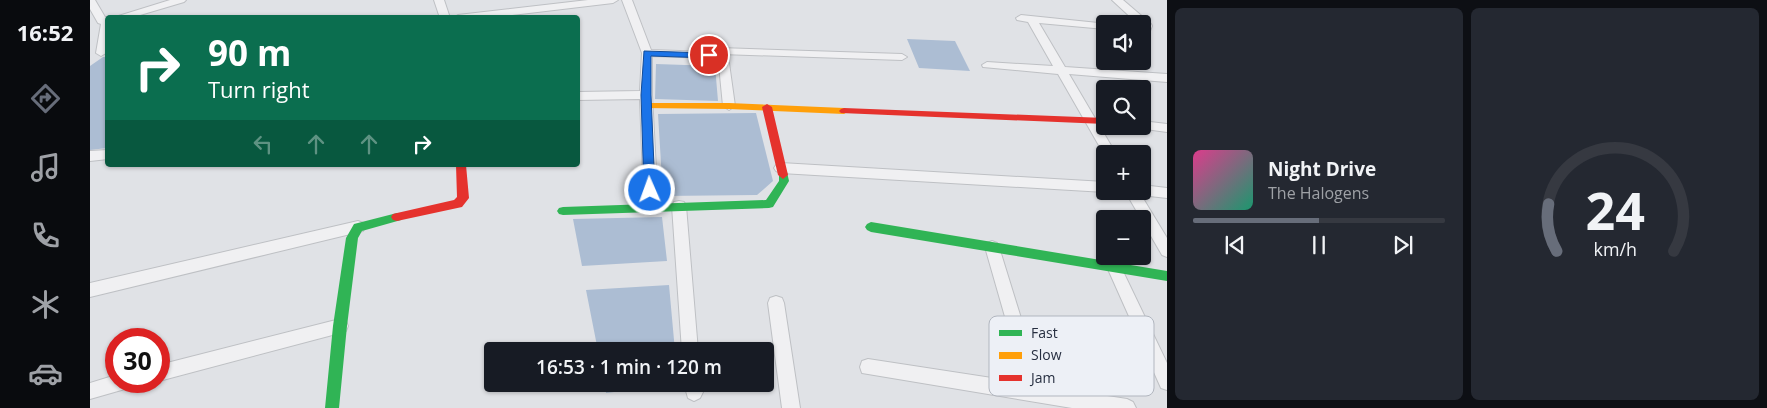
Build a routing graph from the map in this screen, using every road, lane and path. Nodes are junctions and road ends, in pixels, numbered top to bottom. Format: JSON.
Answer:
{"nodes":[{"id":1,"x":90,"y":0,"type":"edge"},
{"id":2,"x":181,"y":0,"type":"edge"},
{"id":3,"x":439,"y":0,"type":"edge"},
{"id":4,"x":613,"y":0,"type":"edge"},
{"id":5,"x":627,"y":0,"type":"edge"},
{"id":6,"x":1116,"y":0,"type":"edge"},
{"id":7,"x":128,"y":15,"type":"edge"},
{"id":8,"x":444,"y":15,"type":"edge"},
{"id":9,"x":484,"y":15,"type":"edge"},
{"id":10,"x":1134,"y":15,"type":"edge"},
{"id":11,"x":1026,"y":19,"type":"joint"},
{"id":12,"x":105,"y":20,"type":"edge"},
{"id":13,"x":105,"y":21,"type":"edge"},
{"id":14,"x":90,"y":24,"type":"edge"},
{"id":15,"x":1096,"y":25,"type":"edge"},
{"id":16,"x":105,"y":37,"type":"edge"},
{"id":17,"x":104,"y":53,"type":"edge"},
{"id":18,"x":647,"y":53,"type":"junction"},
{"id":19,"x":709,"y":55,"type":"junction"},
{"id":20,"x":902,"y":57,"type":"dead end"},
{"id":21,"x":90,"y":61,"type":"edge"},
{"id":22,"x":987,"y":65,"type":"dead end"},
{"id":23,"x":1060,"y":69,"type":"junction"},
{"id":24,"x":1167,"y":78,"type":"edge"},
{"id":25,"x":580,"y":96,"type":"edge"},
{"id":26,"x":646,"y":101,"type":"junction"},
{"id":27,"x":728,"y":106,"type":"junction"},
{"id":28,"x":767,"y":108,"type":"junction"},
{"id":29,"x":1090,"y":119,"type":"junction"},
{"id":30,"x":1096,"y":120,"type":"edge"},
{"id":31,"x":1151,"y":126,"type":"edge"},
{"id":32,"x":1167,"y":128,"type":"edge"},
{"id":33,"x":1105,"y":145,"type":"edge"},
{"id":34,"x":105,"y":154,"type":"edge"},
{"id":35,"x":90,"y":156,"type":"edge"},
{"id":36,"x":461,"y":167,"type":"edge"},
{"id":37,"x":781,"y":168,"type":"junction"},
{"id":38,"x":1096,"y":186,"type":"edge"},
{"id":39,"x":1151,"y":191,"type":"edge"},
{"id":40,"x":1167,"y":193,"type":"edge"},
{"id":41,"x":1137,"y":200,"type":"edge"},
{"id":42,"x":650,"y":206,"type":"junction"},
{"id":43,"x":679,"y":206,"type":"junction"},
{"id":44,"x":563,"y":211,"type":"dead end"},
{"id":45,"x":358,"y":227,"type":"junction"},
{"id":46,"x":872,"y":227,"type":"dead end"},
{"id":47,"x":992,"y":247,"type":"junction"},
{"id":48,"x":1167,"y":251,"type":"edge"},
{"id":49,"x":1114,"y":267,"type":"junction"},
{"id":50,"x":1167,"y":276,"type":"edge"},
{"id":51,"x":90,"y":290,"type":"edge"},
{"id":52,"x":776,"y":303,"type":"dead end"},
{"id":53,"x":1013,"y":316,"type":"edge"},
{"id":54,"x":1137,"y":316,"type":"edge"},
{"id":55,"x":340,"y":326,"type":"junction"},
{"id":56,"x":689,"y":342,"type":"edge"},
{"id":57,"x":1154,"y":354,"type":"edge"},
{"id":58,"x":868,"y":367,"type":"dead end"},
{"id":59,"x":170,"y":370,"type":"edge"},
{"id":60,"x":1167,"y":382,"type":"edge"},
{"id":61,"x":989,"y":386,"type":"edge"},
{"id":62,"x":105,"y":387,"type":"edge"},
{"id":63,"x":90,"y":391,"type":"edge"},
{"id":64,"x":1046,"y":396,"type":"edge"},
{"id":65,"x":1091,"y":405,"type":"edge"},
{"id":66,"x":332,"y":408,"type":"edge"},
{"id":67,"x":791,"y":408,"type":"edge"},
{"id":68,"x":1127,"y":408,"type":"edge"}],
"edges":[{"from":1,"to":12,"type":"street"},
{"from":2,"to":7,"type":"street"},
{"from":3,"to":8,"type":"street"},
{"from":4,"to":9,"type":"street"},
{"from":5,"to":18,"type":"street"},
{"from":6,"to":10,"type":"street"},
{"from":11,"to":15,"type":"street"},
{"from":11,"to":23,"type":"street"},
{"from":13,"to":14,"type":"street"},
{"from":16,"to":17,"type":"street"},
{"from":17,"to":21,"type":"street"},
{"from":18,"to":19,"type":"street"},
{"from":18,"to":26,"type":"street"},
{"from":19,"to":20,"type":"street"},
{"from":19,"to":27,"type":"street"},
{"from":22,"to":23,"type":"street"},
{"from":23,"to":24,"type":"street"},
{"from":23,"to":29,"type":"street"},
{"from":25,"to":26,"type":"street"},
{"from":26,"to":27,"type":"street"},
{"from":26,"to":42,"type":"street"},
{"from":27,"to":28,"type":"street"},
{"from":28,"to":29,"type":"street"},
{"from":28,"to":37,"type":"street"},
{"from":29,"to":30,"type":"street"},
{"from":29,"to":33,"type":"street"},
{"from":31,"to":32,"type":"street"},
{"from":34,"to":35,"type":"street"},
{"from":36,"to":45,"type":"street"},
{"from":37,"to":38,"type":"street"},
{"from":37,"to":43,"type":"street"},
{"from":39,"to":40,"type":"street"},
{"from":41,"to":48,"type":"street"},
{"from":42,"to":43,"type":"street"},
{"from":42,"to":44,"type":"street"},
{"from":43,"to":56,"type":"street"},
{"from":45,"to":51,"type":"street"},
{"from":45,"to":55,"type":"street"},
{"from":46,"to":47,"type":"street"},
{"from":47,"to":49,"type":"street"},
{"from":47,"to":53,"type":"street"},
{"from":49,"to":50,"type":"street"},
{"from":49,"to":54,"type":"street"},
{"from":52,"to":67,"type":"street"},
{"from":55,"to":59,"type":"street"},
{"from":55,"to":66,"type":"street"},
{"from":57,"to":60,"type":"street"},
{"from":58,"to":61,"type":"street"},
{"from":62,"to":63,"type":"street"},
{"from":64,"to":65,"type":"street"},
{"from":65,"to":68,"type":"street"}]}
